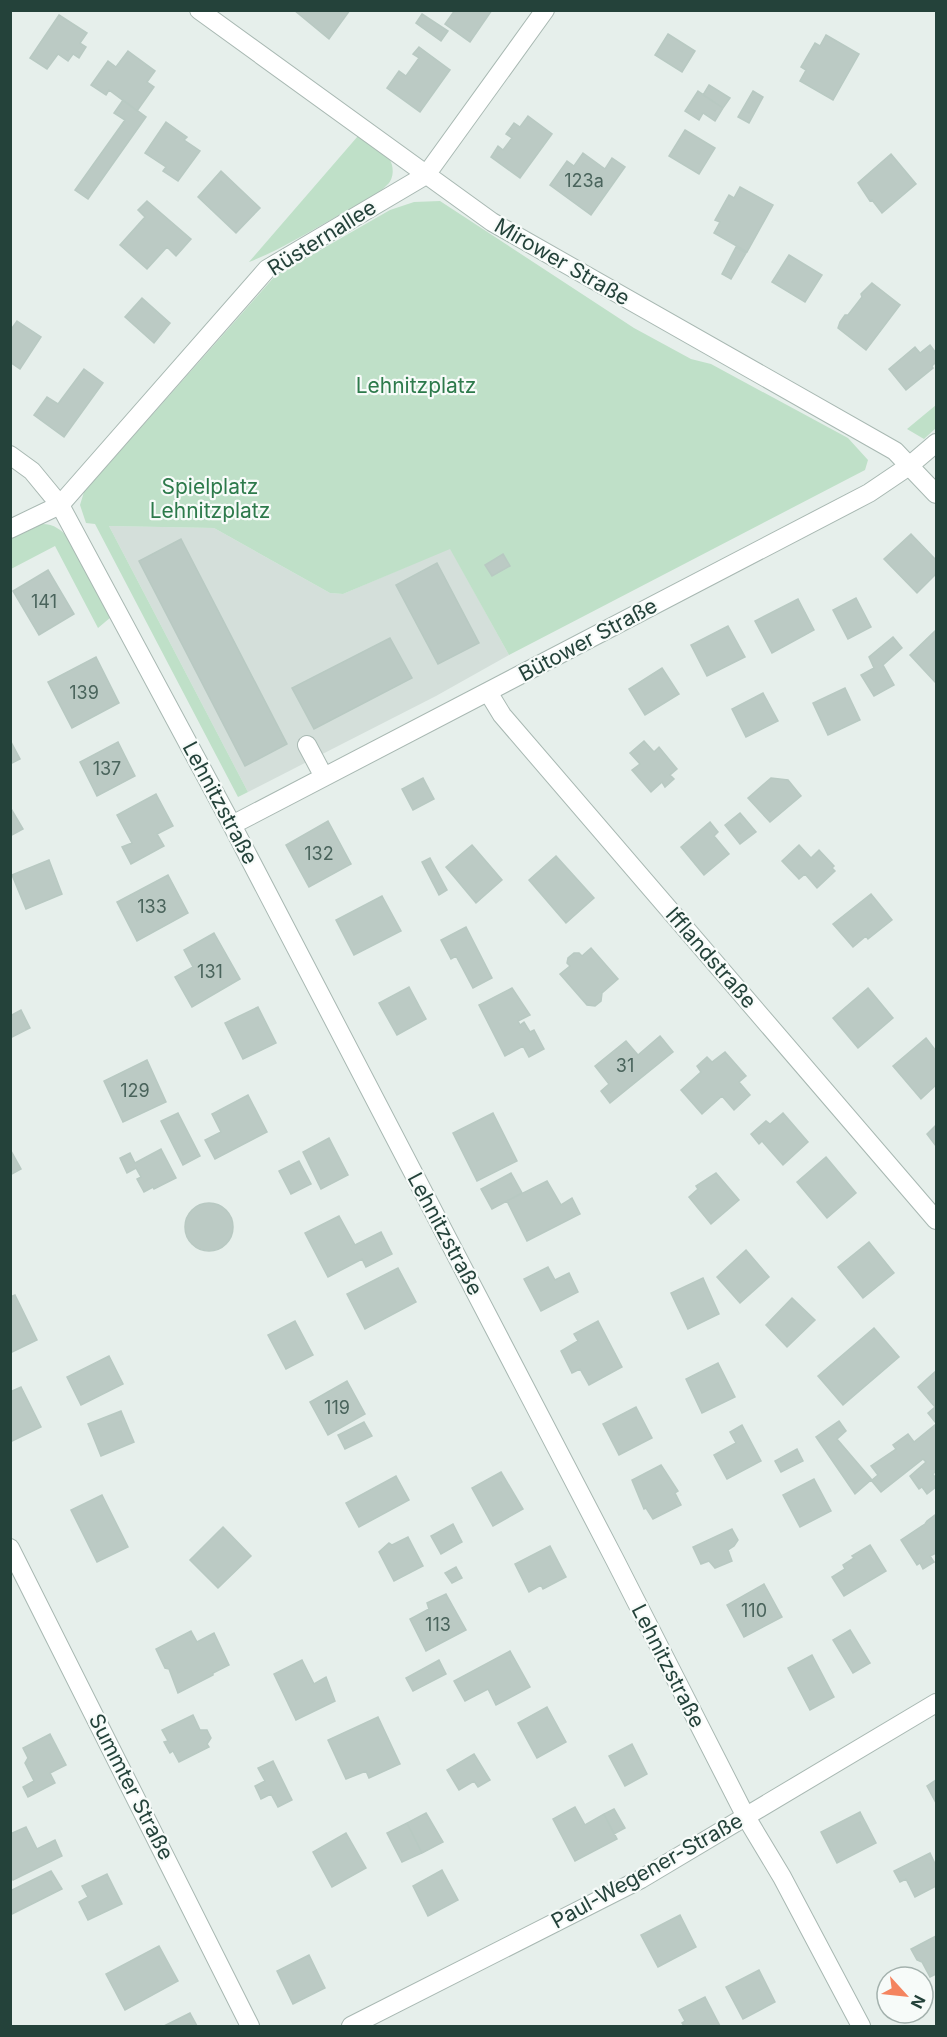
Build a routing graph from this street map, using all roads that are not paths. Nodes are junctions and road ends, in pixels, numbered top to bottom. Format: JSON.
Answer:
{"nodes":[{"id":1,"x":199,"y":10,"type":"edge"},
{"id":2,"x":545,"y":10,"type":"edge"},
{"id":3,"x":426,"y":176,"type":"junction"},
{"id":4,"x":936,"y":443,"type":"edge"},
{"id":5,"x":10,"y":455,"type":"edge"},
{"id":6,"x":909,"y":466,"type":"junction"},
{"id":7,"x":936,"y":494,"type":"edge"},
{"id":8,"x":60,"y":505,"type":"junction"},
{"id":9,"x":10,"y":529,"type":"edge"},
{"id":10,"x":488,"y":692,"type":"junction"},
{"id":11,"x":308,"y":745,"type":"dead end"},
{"id":12,"x":324,"y":777,"type":"junction"},
{"id":13,"x":232,"y":825,"type":"junction"},
{"id":14,"x":936,"y":1220,"type":"edge"},
{"id":15,"x":10,"y":1548,"type":"edge"},
{"id":16,"x":936,"y":1703,"type":"edge"},
{"id":17,"x":746,"y":1817,"type":"junction"},
{"id":18,"x":250,"y":2026,"type":"edge"},
{"id":19,"x":351,"y":2026,"type":"edge"},
{"id":20,"x":861,"y":2026,"type":"edge"}],
"edges":[{"from":1,"to":3,"type":"street","name":"Mirower Straße"},
{"from":2,"to":3,"type":"street","name":"Rüsternallee"},
{"from":3,"to":6,"type":"street","name":"Mirower Straße"},
{"from":3,"to":8,"type":"street","name":"Rüsternallee"},
{"from":4,"to":6,"type":"street","name":"Bütower Straße"},
{"from":5,"to":8,"type":"street","name":"Lehnitzstraße"},
{"from":6,"to":7,"type":"street","name":"Mirower Straße"},
{"from":6,"to":10,"type":"street","name":"Bütower Straße"},
{"from":8,"to":9,"type":"street","name":"Rüsternallee"},
{"from":8,"to":13,"type":"street","name":"Lehnitzstraße"},
{"from":10,"to":12,"type":"street","name":"Bütower Straße"},
{"from":10,"to":14,"type":"street","name":"Ifflandstraße"},
{"from":11,"to":12,"type":"street"},
{"from":12,"to":13,"type":"street","name":"Bütower Straße"},
{"from":13,"to":17,"type":"street","name":"Lehnitzstraße"},
{"from":15,"to":18,"type":"street","name":"Summter Straße"},
{"from":16,"to":17,"type":"street","name":"Paul-Wegener-Straße"},
{"from":17,"to":19,"type":"street","name":"Paul-Wegener-Straße"},
{"from":17,"to":20,"type":"street","name":"Lehnitzstraße"}]}
